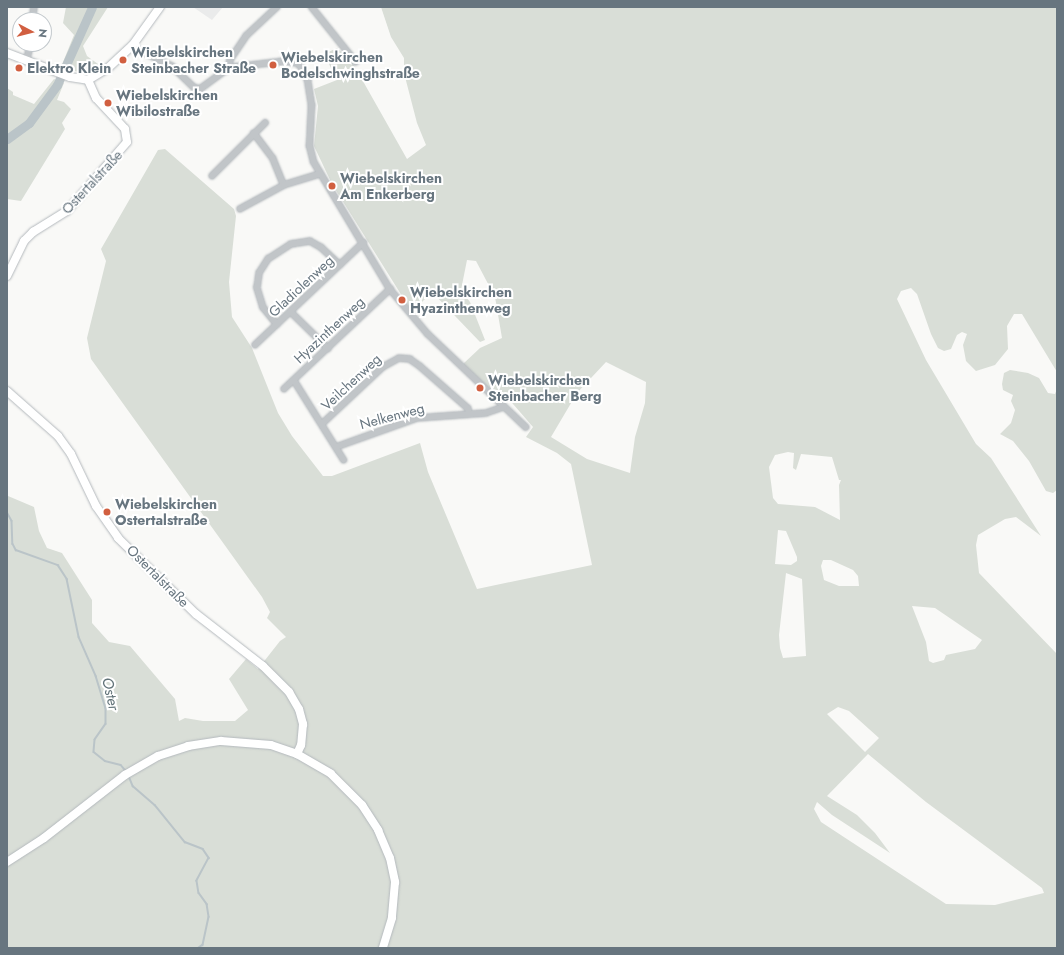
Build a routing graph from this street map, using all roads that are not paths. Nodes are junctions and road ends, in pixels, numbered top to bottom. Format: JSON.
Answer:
{"nodes":[{"id":1,"x":160,"y":7,"type":"edge"},
{"id":2,"x":277,"y":7,"type":"edge"},
{"id":3,"x":312,"y":7,"type":"edge"},
{"id":4,"x":132,"y":46,"type":"junction"},
{"id":5,"x":28,"y":52,"type":"edge"},
{"id":6,"x":7,"y":53,"type":"edge"},
{"id":7,"x":27,"y":60,"type":"junction"},
{"id":8,"x":356,"y":62,"type":"dead end"},
{"id":9,"x":229,"y":69,"type":"junction"},
{"id":10,"x":88,"y":80,"type":"junction"},
{"id":11,"x":265,"y":123,"type":"dead end"},
{"id":12,"x":254,"y":133,"type":"junction"},
{"id":13,"x":320,"y":174,"type":"junction"},
{"id":14,"x":212,"y":176,"type":"dead end"},
{"id":15,"x":284,"y":185,"type":"junction"},
{"id":16,"x":240,"y":209,"type":"dead end"},
{"id":17,"x":363,"y":243,"type":"junction"},
{"id":18,"x":340,"y":265,"type":"junction"},
{"id":19,"x":9,"y":267,"type":"edge"},
{"id":20,"x":7,"y":276,"type":"edge"},
{"id":21,"x":390,"y":289,"type":"junction"},
{"id":22,"x":290,"y":312,"type":"junction"},
{"id":23,"x":277,"y":325,"type":"junction"},
{"id":24,"x":256,"y":345,"type":"dead end"},
{"id":25,"x":328,"y":348,"type":"junction"},
{"id":26,"x":294,"y":380,"type":"junction"},
{"id":27,"x":284,"y":389,"type":"dead end"},
{"id":28,"x":7,"y":391,"type":"edge"},
{"id":29,"x":503,"y":407,"type":"junction"},
{"id":30,"x":470,"y":414,"type":"junction"},
{"id":31,"x":322,"y":424,"type":"junction"},
{"id":32,"x":526,"y":427,"type":"dead end"},
{"id":33,"x":336,"y":447,"type":"junction"},
{"id":34,"x":344,"y":460,"type":"dead end"},
{"id":35,"x":297,"y":754,"type":"junction"},
{"id":36,"x":7,"y":862,"type":"edge"},
{"id":37,"x":383,"y":948,"type":"edge"}],
"edges":[{"from":1,"to":4,"type":"main road"},
{"from":2,"to":9,"type":"street"},
{"from":3,"to":8,"type":"street"},
{"from":4,"to":9,"type":"street"},
{"from":4,"to":10,"type":"main road"},
{"from":5,"to":7,"type":"street"},
{"from":6,"to":7,"type":"main road"},
{"from":7,"to":10,"type":"main road"},
{"from":9,"to":13,"type":"street"},
{"from":10,"to":19,"type":"main road","name":"Ostertalstraße"},
{"from":11,"to":12,"type":"street"},
{"from":12,"to":14,"type":"street"},
{"from":12,"to":15,"type":"street"},
{"from":13,"to":15,"type":"street"},
{"from":13,"to":17,"type":"street"},
{"from":15,"to":16,"type":"street"},
{"from":17,"to":18,"type":"street","name":"Gladiolenweg"},
{"from":17,"to":21,"type":"street"},
{"from":18,"to":22,"type":"street","name":"Gladiolenweg"},
{"from":18,"to":23,"type":"street"},
{"from":19,"to":20,"type":"main road","name":"Ostertalstraße"},
{"from":21,"to":25,"type":"street","name":"Hyazinthenweg"},
{"from":21,"to":29,"type":"street"},
{"from":22,"to":23,"type":"street","name":"Gladiolenweg"},
{"from":22,"to":25,"type":"street"},
{"from":23,"to":24,"type":"street","name":"Gladiolenweg"},
{"from":25,"to":26,"type":"street","name":"Hyazinthenweg"},
{"from":26,"to":27,"type":"street","name":"Hyazinthenweg"},
{"from":26,"to":31,"type":"street"},
{"from":28,"to":35,"type":"main road","name":"Ostertalstraße"},
{"from":29,"to":30,"type":"street","name":"Nelkenweg"},
{"from":29,"to":32,"type":"street"},
{"from":30,"to":31,"type":"street","name":"Veilchenweg"},
{"from":30,"to":33,"type":"street","name":"Nelkenweg"},
{"from":31,"to":33,"type":"street"},
{"from":33,"to":34,"type":"street"},
{"from":35,"to":36,"type":"main road"},
{"from":35,"to":37,"type":"main road"}]}
